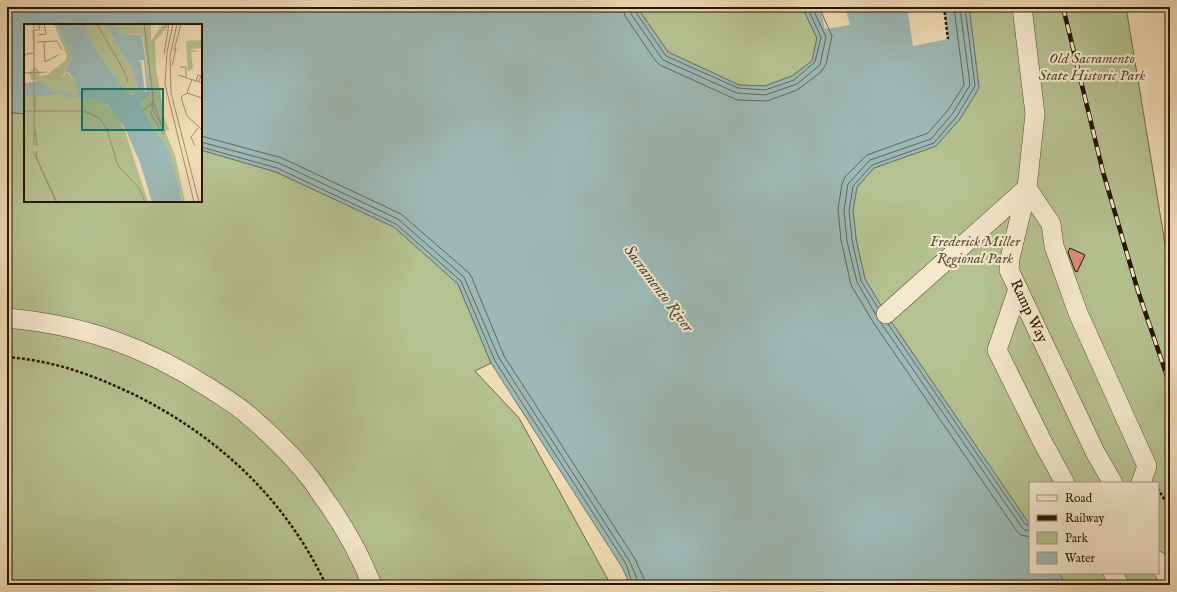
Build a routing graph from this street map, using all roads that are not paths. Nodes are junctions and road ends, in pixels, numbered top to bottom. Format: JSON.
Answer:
{"nodes":[{"id":1,"x":1022,"y":7,"type":"edge"},
{"id":2,"x":1027,"y":188,"type":"junction"},
{"id":3,"x":1018,"y":289,"type":"junction"},
{"id":4,"x":886,"y":314,"type":"dead end"},
{"id":5,"x":7,"y":318,"type":"edge"},
{"id":6,"x":1064,"y":482,"type":"edge"},
{"id":7,"x":1112,"y":482,"type":"edge"},
{"id":8,"x":1141,"y":482,"type":"edge"},
{"id":9,"x":1159,"y":563,"type":"edge"},
{"id":10,"x":1114,"y":574,"type":"edge"},
{"id":11,"x":1170,"y":582,"type":"edge"},
{"id":12,"x":372,"y":585,"type":"edge"},
{"id":13,"x":1119,"y":585,"type":"edge"}],
"edges":[{"from":1,"to":2,"type":"street","name":"Ramp Way"},
{"from":2,"to":3,"type":"street","name":"Ramp Way"},
{"from":2,"to":4,"type":"street"},
{"from":2,"to":8,"type":"street"},
{"from":3,"to":6,"type":"street"},
{"from":3,"to":7,"type":"street","name":"Ramp Way"},
{"from":5,"to":12,"type":"street"},
{"from":9,"to":11,"type":"street"},
{"from":10,"to":13,"type":"street"}]}
